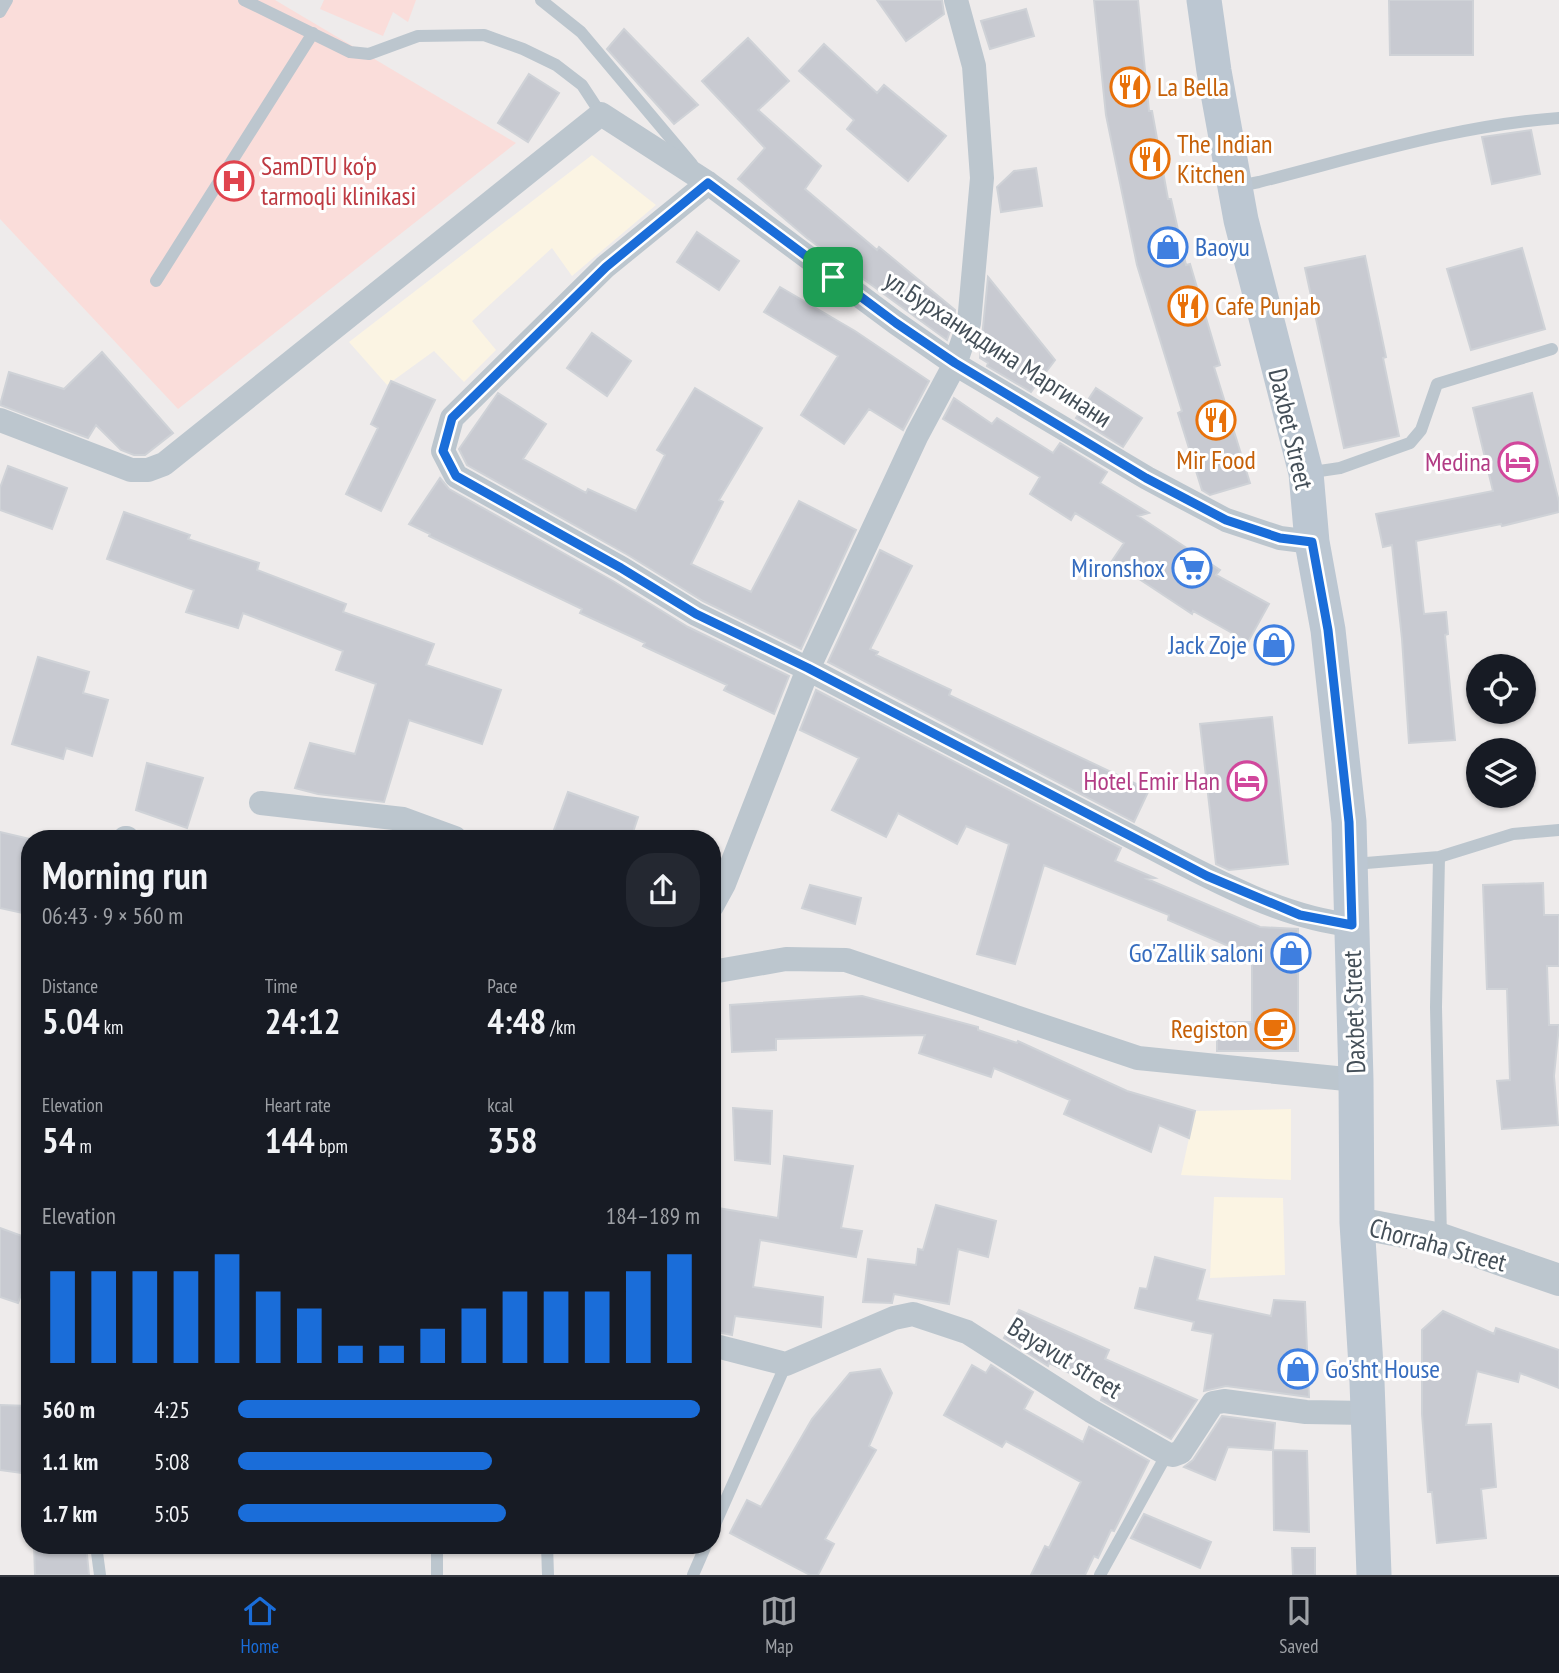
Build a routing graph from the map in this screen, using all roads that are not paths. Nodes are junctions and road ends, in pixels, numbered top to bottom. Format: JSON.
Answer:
{"nodes":[{"id":1,"x":7,"y":0,"type":"edge"},
{"id":2,"x":244,"y":0,"type":"edge"},
{"id":3,"x":541,"y":0,"type":"edge"},
{"id":4,"x":956,"y":0,"type":"edge"},
{"id":5,"x":1204,"y":0,"type":"edge"},
{"id":6,"x":0,"y":12,"type":"edge"},
{"id":7,"x":313,"y":33,"type":"junction"},
{"id":8,"x":601,"y":114,"type":"junction"},
{"id":9,"x":1559,"y":118,"type":"edge"},
{"id":10,"x":708,"y":183,"type":"junction"},
{"id":11,"x":1235,"y":186,"type":"junction"},
{"id":12,"x":156,"y":281,"type":"dead end"},
{"id":13,"x":1552,"y":349,"type":"dead end"},
{"id":14,"x":955,"y":363,"type":"junction"},
{"id":15,"x":0,"y":420,"type":"edge"},
{"id":16,"x":1306,"y":474,"type":"junction"},
{"id":17,"x":1312,"y":542,"type":"junction"},
{"id":18,"x":808,"y":668,"type":"junction"},
{"id":19,"x":261,"y":803,"type":"dead end"},
{"id":20,"x":434,"y":830,"type":"edge"},
{"id":21,"x":1559,"y":830,"type":"edge"},
{"id":22,"x":1439,"y":857,"type":"junction"},
{"id":23,"x":1350,"y":864,"type":"junction"},
{"id":24,"x":721,"y":890,"type":"edge"},
{"id":25,"x":1352,"y":925,"type":"junction"},
{"id":26,"x":721,"y":970,"type":"edge"},
{"id":27,"x":1356,"y":1080,"type":"junction"},
{"id":28,"x":1357,"y":1223,"type":"junction"},
{"id":29,"x":1441,"y":1239,"type":"junction"},
{"id":30,"x":1559,"y":1280,"type":"edge"},
{"id":31,"x":721,"y":1347,"type":"edge"},
{"id":32,"x":786,"y":1364,"type":"junction"},
{"id":33,"x":1368,"y":1413,"type":"junction"},
{"id":34,"x":1167,"y":1454,"type":"junction"},
{"id":35,"x":721,"y":1511,"type":"edge"},
{"id":36,"x":97,"y":1554,"type":"edge"},
{"id":37,"x":436,"y":1554,"type":"edge"},
{"id":38,"x":547,"y":1554,"type":"edge"},
{"id":39,"x":702,"y":1554,"type":"edge"},
{"id":40,"x":100,"y":1575,"type":"edge"},
{"id":41,"x":437,"y":1575,"type":"edge"},
{"id":42,"x":548,"y":1575,"type":"edge"},
{"id":43,"x":693,"y":1575,"type":"edge"},
{"id":44,"x":1100,"y":1575,"type":"edge"},
{"id":45,"x":1374,"y":1575,"type":"edge"}],
"edges":[{"from":1,"to":6,"type":"lane"},
{"from":2,"to":7,"type":"lane"},
{"from":3,"to":10,"type":"lane","name":"ул.Бурханиддина Маргинани"},
{"from":4,"to":14,"type":"street"},
{"from":5,"to":11,"type":"main road","name":"Daxbet Street"},
{"from":7,"to":8,"type":"lane"},
{"from":7,"to":12,"type":"lane"},
{"from":8,"to":10,"type":"street"},
{"from":8,"to":15,"type":"street"},
{"from":9,"to":11,"type":"lane"},
{"from":10,"to":14,"type":"street","name":"ул.Бурханиддина Маргинани"},
{"from":10,"to":18,"type":"street"},
{"from":11,"to":16,"type":"main road","name":"Daxbet Street"},
{"from":13,"to":16,"type":"lane"},
{"from":14,"to":17,"type":"street","name":"ул.Бурханиддина Маргинани"},
{"from":14,"to":18,"type":"street"},
{"from":16,"to":17,"type":"main road","name":"Daxbet Street"},
{"from":17,"to":23,"type":"main road","name":"Daxbet Street"},
{"from":18,"to":24,"type":"street"},
{"from":18,"to":25,"type":"street"},
{"from":19,"to":20,"type":"street"},
{"from":21,"to":22,"type":"lane"},
{"from":22,"to":23,"type":"lane"},
{"from":22,"to":29,"type":"lane"},
{"from":23,"to":25,"type":"main road","name":"Daxbet Street"},
{"from":25,"to":27,"type":"main road","name":"Daxbet Street"},
{"from":26,"to":27,"type":"street"},
{"from":27,"to":28,"type":"main road","name":"Daxbet Street"},
{"from":28,"to":29,"type":"street","name":"Chorraha Street"},
{"from":28,"to":33,"type":"main road","name":"Daxbet Street"},
{"from":29,"to":30,"type":"street","name":"Chorraha Street"},
{"from":31,"to":32,"type":"street"},
{"from":32,"to":34,"type":"street","name":"Bayavut street"},
{"from":32,"to":35,"type":"lane"},
{"from":33,"to":34,"type":"street"},
{"from":33,"to":45,"type":"main road","name":"Daxbet Street"},
{"from":34,"to":44,"type":"lane"},
{"from":36,"to":40,"type":"lane"},
{"from":37,"to":41,"type":"lane"},
{"from":38,"to":42,"type":"lane"},
{"from":39,"to":43,"type":"lane"}]}
